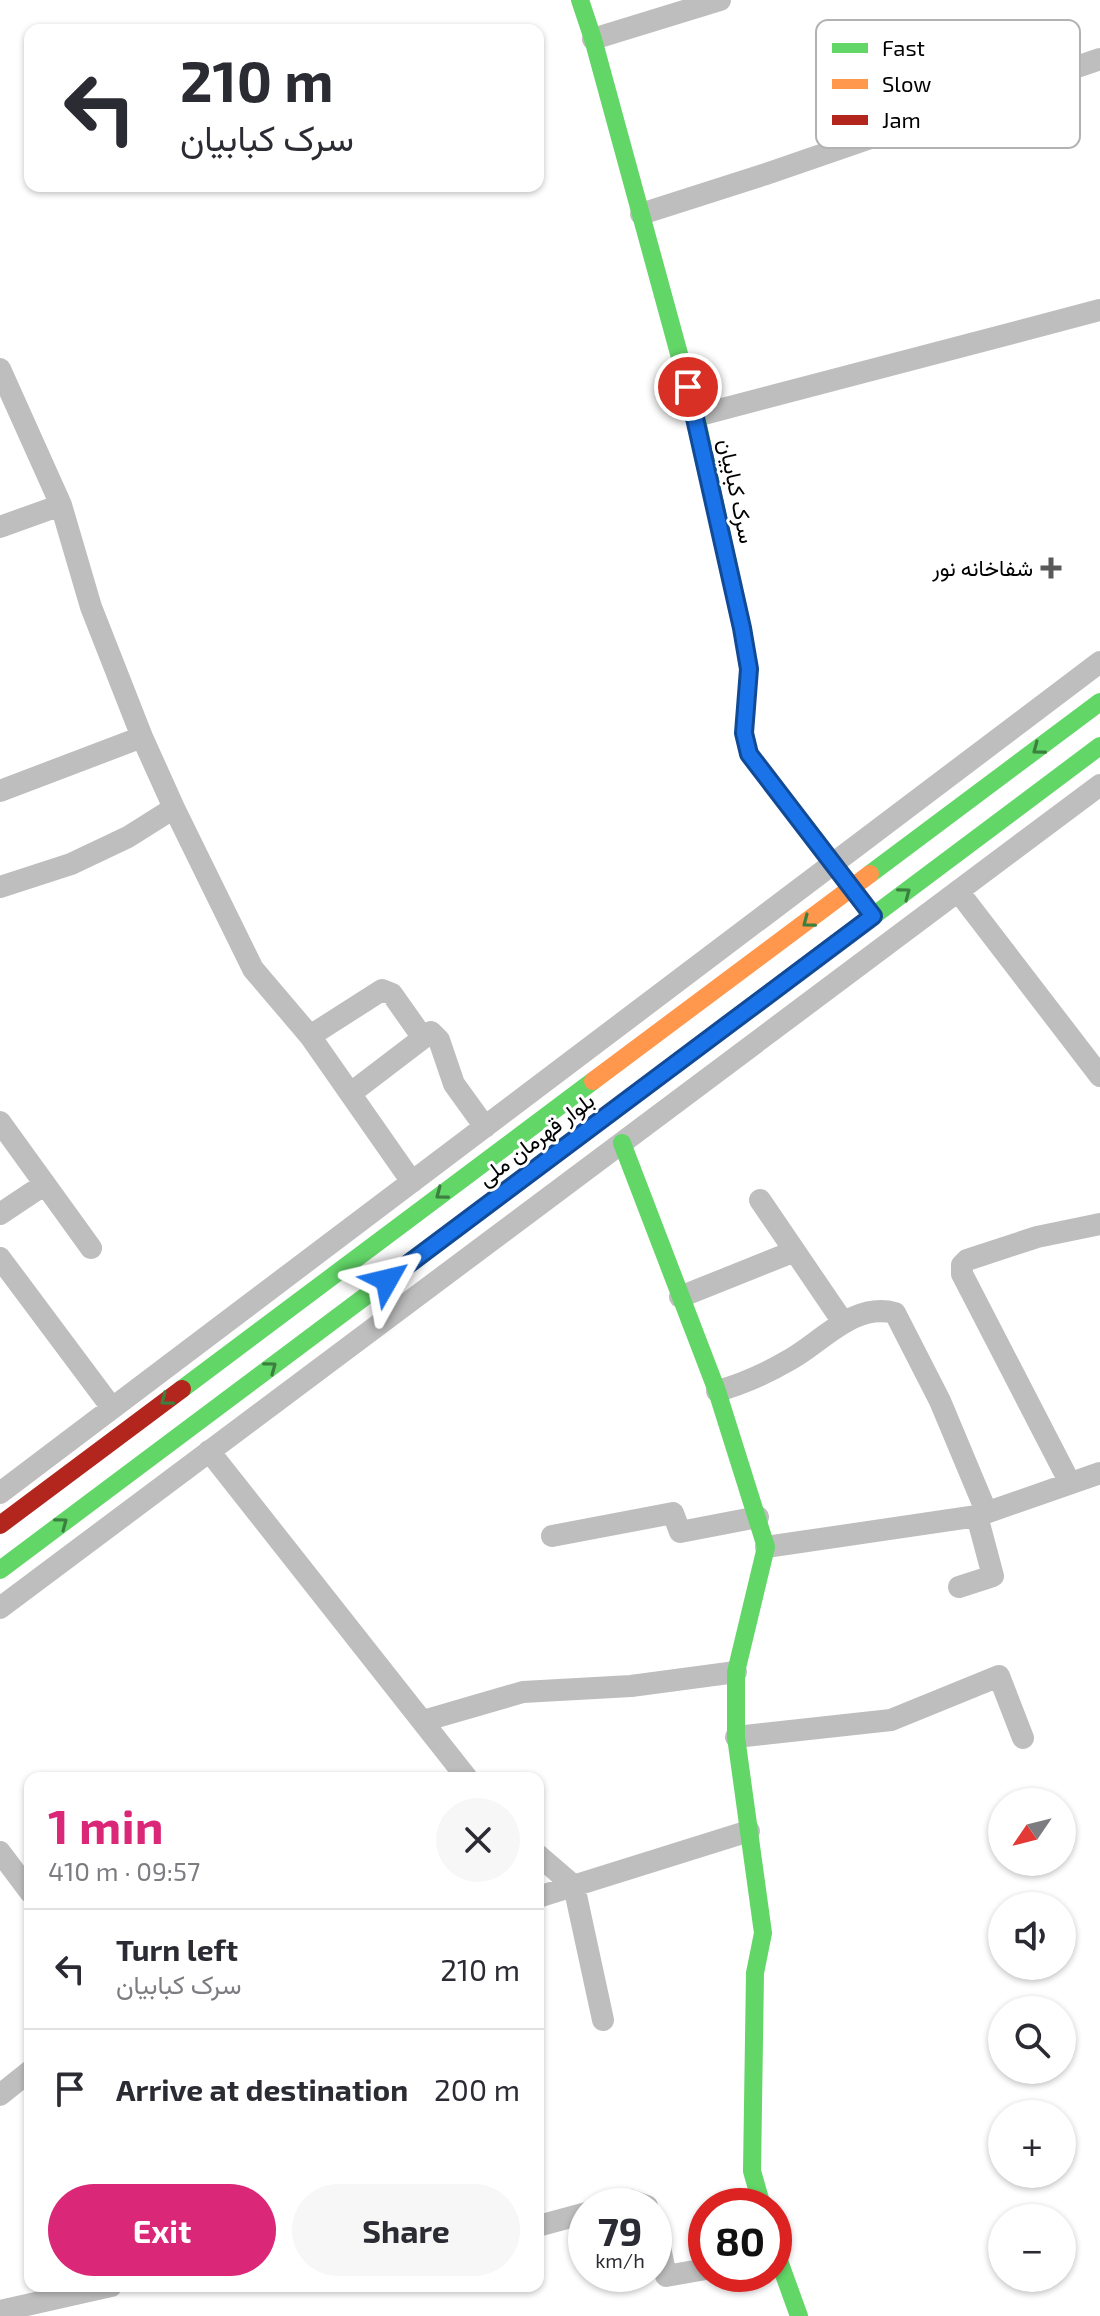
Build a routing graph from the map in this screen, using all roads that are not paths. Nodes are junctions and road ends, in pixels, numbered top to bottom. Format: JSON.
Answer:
{"nodes":[{"id":1,"x":580,"y":0,"type":"edge"},
{"id":2,"x":720,"y":0,"type":"edge"},
{"id":3,"x":593,"y":39,"type":"junction"},
{"id":4,"x":1100,"y":59,"type":"edge"},
{"id":5,"x":1080,"y":66,"type":"edge"},
{"id":6,"x":842,"y":148,"type":"edge"},
{"id":7,"x":641,"y":214,"type":"junction"},
{"id":8,"x":1100,"y":310,"type":"edge"},
{"id":9,"x":0,"y":369,"type":"edge"},
{"id":10,"x":696,"y":416,"type":"junction"},
{"id":11,"x":61,"y":505,"type":"junction"},
{"id":12,"x":0,"y":527,"type":"edge"},
{"id":13,"x":1100,"y":662,"type":"edge"},
{"id":14,"x":1100,"y":702,"type":"edge"},
{"id":15,"x":142,"y":737,"type":"junction"},
{"id":16,"x":1100,"y":746,"type":"edge"},
{"id":17,"x":1100,"y":785,"type":"edge"},
{"id":18,"x":0,"y":791,"type":"edge"},
{"id":19,"x":174,"y":808,"type":"junction"},
{"id":20,"x":834,"y":864,"type":"junction"},
{"id":21,"x":0,"y":887,"type":"edge"},
{"id":22,"x":853,"y":888,"type":"junction"},
{"id":23,"x":958,"y":891,"type":"junction"},
{"id":24,"x":873,"y":916,"type":"junction"},
{"id":25,"x":310,"y":1036,"type":"junction"},
{"id":26,"x":423,"y":1038,"type":"junction"},
{"id":27,"x":1100,"y":1076,"type":"edge"},
{"id":28,"x":351,"y":1093,"type":"junction"},
{"id":29,"x":0,"y":1122,"type":"edge"},
{"id":30,"x":485,"y":1127,"type":"junction"},
{"id":31,"x":622,"y":1143,"type":"junction"},
{"id":32,"x":412,"y":1182,"type":"junction"},
{"id":33,"x":45,"y":1184,"type":"junction"},
{"id":34,"x":760,"y":1200,"type":"dead end"},
{"id":35,"x":0,"y":1214,"type":"edge"},
{"id":36,"x":1100,"y":1224,"type":"edge"},
{"id":37,"x":91,"y":1248,"type":"dead end"},
{"id":38,"x":795,"y":1251,"type":"junction"},
{"id":39,"x":0,"y":1258,"type":"edge"},
{"id":40,"x":680,"y":1297,"type":"junction"},
{"id":41,"x":843,"y":1322,"type":"junction"},
{"id":42,"x":717,"y":1391,"type":"junction"},
{"id":43,"x":112,"y":1408,"type":"junction"},
{"id":44,"x":209,"y":1451,"type":"junction"},
{"id":45,"x":1100,"y":1473,"type":"edge"},
{"id":46,"x":1070,"y":1483,"type":"junction"},
{"id":47,"x":0,"y":1493,"type":"edge"},
{"id":48,"x":982,"y":1513,"type":"junction"},
{"id":49,"x":758,"y":1517,"type":"junction"},
{"id":50,"x":0,"y":1525,"type":"edge"},
{"id":51,"x":552,"y":1536,"type":"dead end"},
{"id":52,"x":766,"y":1547,"type":"junction"},
{"id":53,"x":0,"y":1570,"type":"edge"},
{"id":54,"x":959,"y":1587,"type":"dead end"},
{"id":55,"x":0,"y":1608,"type":"edge"},
{"id":56,"x":736,"y":1672,"type":"junction"},
{"id":57,"x":423,"y":1721,"type":"junction"},
{"id":58,"x":736,"y":1737,"type":"junction"},
{"id":59,"x":1023,"y":1738,"type":"dead end"},
{"id":60,"x":462,"y":1772,"type":"edge"},
{"id":61,"x":749,"y":1831,"type":"junction"},
{"id":62,"x":0,"y":1852,"type":"edge"},
{"id":63,"x":544,"y":1860,"type":"edge"},
{"id":64,"x":24,"y":1884,"type":"edge"},
{"id":65,"x":574,"y":1886,"type":"junction"},
{"id":66,"x":544,"y":1895,"type":"edge"},
{"id":67,"x":603,"y":2020,"type":"dead end"},
{"id":68,"x":24,"y":2076,"type":"edge"},
{"id":69,"x":0,"y":2095,"type":"edge"},
{"id":70,"x":757,"y":2188,"type":"edge"},
{"id":71,"x":568,"y":2218,"type":"edge"},
{"id":72,"x":544,"y":2224,"type":"edge"},
{"id":73,"x":84,"y":2292,"type":"edge"},
{"id":74,"x":790,"y":2292,"type":"edge"},
{"id":75,"x":0,"y":2311,"type":"edge"},
{"id":76,"x":799,"y":2316,"type":"edge"}],
"edges":[{"from":1,"to":3,"type":"main road","name":"سرک کبابیان"},
{"from":2,"to":3,"type":"street"},
{"from":3,"to":7,"type":"main road","name":"سرک کبابیان"},
{"from":4,"to":5,"type":"street"},
{"from":6,"to":7,"type":"street"},
{"from":7,"to":10,"type":"main road","name":"سرک کبابیان"},
{"from":8,"to":10,"type":"street"},
{"from":9,"to":11,"type":"street"},
{"from":10,"to":20,"type":"main road","name":"سرک کبابیان"},
{"from":11,"to":12,"type":"street"},
{"from":11,"to":15,"type":"street"},
{"from":13,"to":20,"type":"street"},
{"from":14,"to":22,"type":"main road","name":"بلوار قهرمان ملی","one_way":true},
{"from":15,"to":18,"type":"street"},
{"from":15,"to":19,"type":"street"},
{"from":24,"to":16,"type":"main road","name":"بلوار قهرمان ملی","one_way":true},
{"from":17,"to":23,"type":"street"},
{"from":19,"to":21,"type":"street"},
{"from":19,"to":25,"type":"street"},
{"from":20,"to":22,"type":"main road","name":"سرک کبابیان"},
{"from":20,"to":30,"type":"street"},
{"from":22,"to":24,"type":"main road","name":"سرک کبابیان"},
{"from":22,"to":50,"type":"main road","name":"بلوار قهرمان ملی","one_way":true},
{"from":23,"to":27,"type":"street"},
{"from":23,"to":31,"type":"street"},
{"from":53,"to":24,"type":"main road","name":"بلوار قهرمان ملی","one_way":true},
{"from":25,"to":26,"type":"street"},
{"from":25,"to":28,"type":"street"},
{"from":26,"to":28,"type":"street"},
{"from":26,"to":30,"type":"street"},
{"from":28,"to":32,"type":"street"},
{"from":29,"to":33,"type":"street"},
{"from":30,"to":32,"type":"street"},
{"from":31,"to":40,"type":"main road"},
{"from":31,"to":44,"type":"street"},
{"from":32,"to":43,"type":"street"},
{"from":33,"to":35,"type":"street"},
{"from":33,"to":37,"type":"street"},
{"from":34,"to":38,"type":"street"},
{"from":36,"to":46,"type":"street"},
{"from":38,"to":40,"type":"street"},
{"from":38,"to":41,"type":"street"},
{"from":39,"to":43,"type":"street"},
{"from":40,"to":42,"type":"main road"},
{"from":41,"to":42,"type":"street"},
{"from":41,"to":48,"type":"street"},
{"from":42,"to":49,"type":"main road"},
{"from":43,"to":47,"type":"street"},
{"from":44,"to":55,"type":"street"},
{"from":44,"to":57,"type":"street"},
{"from":45,"to":46,"type":"street"},
{"from":46,"to":48,"type":"street"},
{"from":48,"to":52,"type":"street"},
{"from":48,"to":54,"type":"street"},
{"from":49,"to":51,"type":"street"},
{"from":49,"to":52,"type":"main road"},
{"from":52,"to":56,"type":"main road"},
{"from":56,"to":57,"type":"street"},
{"from":56,"to":58,"type":"main road"},
{"from":57,"to":60,"type":"street"},
{"from":58,"to":59,"type":"street"},
{"from":58,"to":61,"type":"main road"},
{"from":61,"to":65,"type":"street"},
{"from":61,"to":70,"type":"main road"},
{"from":62,"to":64,"type":"street"},
{"from":63,"to":65,"type":"street"},
{"from":65,"to":66,"type":"street"},
{"from":65,"to":67,"type":"street"},
{"from":68,"to":69,"type":"street"},
{"from":71,"to":72,"type":"street"},
{"from":73,"to":75,"type":"street"},
{"from":74,"to":76,"type":"main road"}]}
